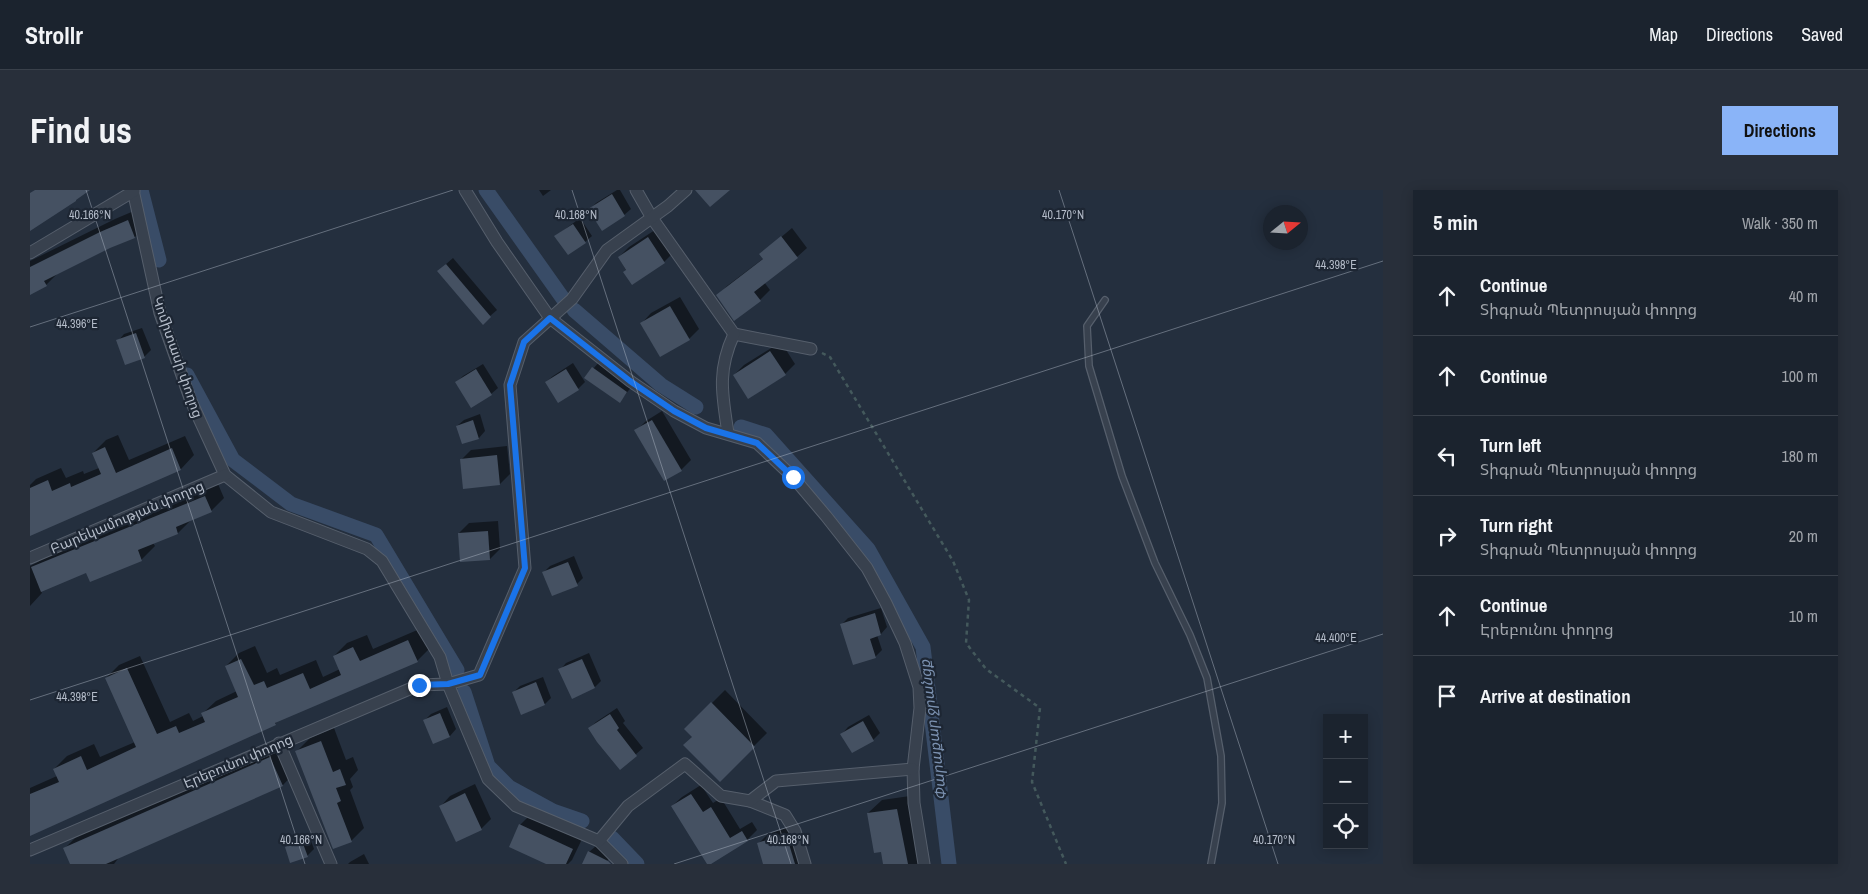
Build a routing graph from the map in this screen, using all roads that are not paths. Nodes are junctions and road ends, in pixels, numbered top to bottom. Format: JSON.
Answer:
{"nodes":[{"id":1,"x":466,"y":190,"type":"edge"},
{"id":2,"x":636,"y":190,"type":"edge"},
{"id":3,"x":686,"y":190,"type":"edge"},
{"id":4,"x":133,"y":191,"type":"edge"},
{"id":5,"x":652,"y":218,"type":"junction"},
{"id":6,"x":30,"y":252,"type":"edge"},
{"id":7,"x":1105,"y":300,"type":"dead end"},
{"id":8,"x":550,"y":318,"type":"junction"},
{"id":9,"x":734,"y":334,"type":"junction"},
{"id":10,"x":811,"y":349,"type":"road end"},
{"id":11,"x":728,"y":433,"type":"junction"},
{"id":12,"x":225,"y":475,"type":"junction"},
{"id":13,"x":30,"y":558,"type":"edge"},
{"id":14,"x":448,"y":684,"type":"junction"},
{"id":15,"x":279,"y":743,"type":"junction"},
{"id":16,"x":913,"y":769,"type":"junction"},
{"id":17,"x":750,"y":801,"type":"junction"},
{"id":18,"x":599,"y":841,"type":"junction"},
{"id":19,"x":30,"y":850,"type":"edge"},
{"id":20,"x":331,"y":864,"type":"edge"},
{"id":21,"x":622,"y":864,"type":"edge"},
{"id":22,"x":805,"y":864,"type":"edge"},
{"id":23,"x":924,"y":864,"type":"edge"},
{"id":24,"x":1211,"y":864,"type":"edge"}],
"edges":[{"from":1,"to":8,"type":"street"},
{"from":2,"to":5,"type":"street"},
{"from":3,"to":5,"type":"street"},
{"from":4,"to":6,"type":"street"},
{"from":4,"to":12,"type":"street","name":"Կոմիտասի փողոց"},
{"from":5,"to":8,"type":"street"},
{"from":5,"to":9,"type":"street"},
{"from":7,"to":24,"type":"lane"},
{"from":8,"to":11,"type":"street"},
{"from":8,"to":14,"type":"street","name":"Էրեբունու փողոց"},
{"from":9,"to":10,"type":"street"},
{"from":9,"to":11,"type":"street"},
{"from":11,"to":16,"type":"street"},
{"from":12,"to":13,"type":"street","name":"Բարեկամության փողոց"},
{"from":12,"to":14,"type":"street","name":"Կոմիտասի փողոց"},
{"from":14,"to":15,"type":"street","name":"Էրեբունու փողոց"},
{"from":14,"to":18,"type":"street","name":"Կոմիտասի փողոց"},
{"from":15,"to":19,"type":"street","name":"Էրեբունու փողոց"},
{"from":15,"to":20,"type":"street"},
{"from":16,"to":17,"type":"street"},
{"from":16,"to":23,"type":"street"},
{"from":17,"to":18,"type":"street"},
{"from":17,"to":22,"type":"street"},
{"from":18,"to":21,"type":"street","name":"Կոմիտասի փողոց"}]}
